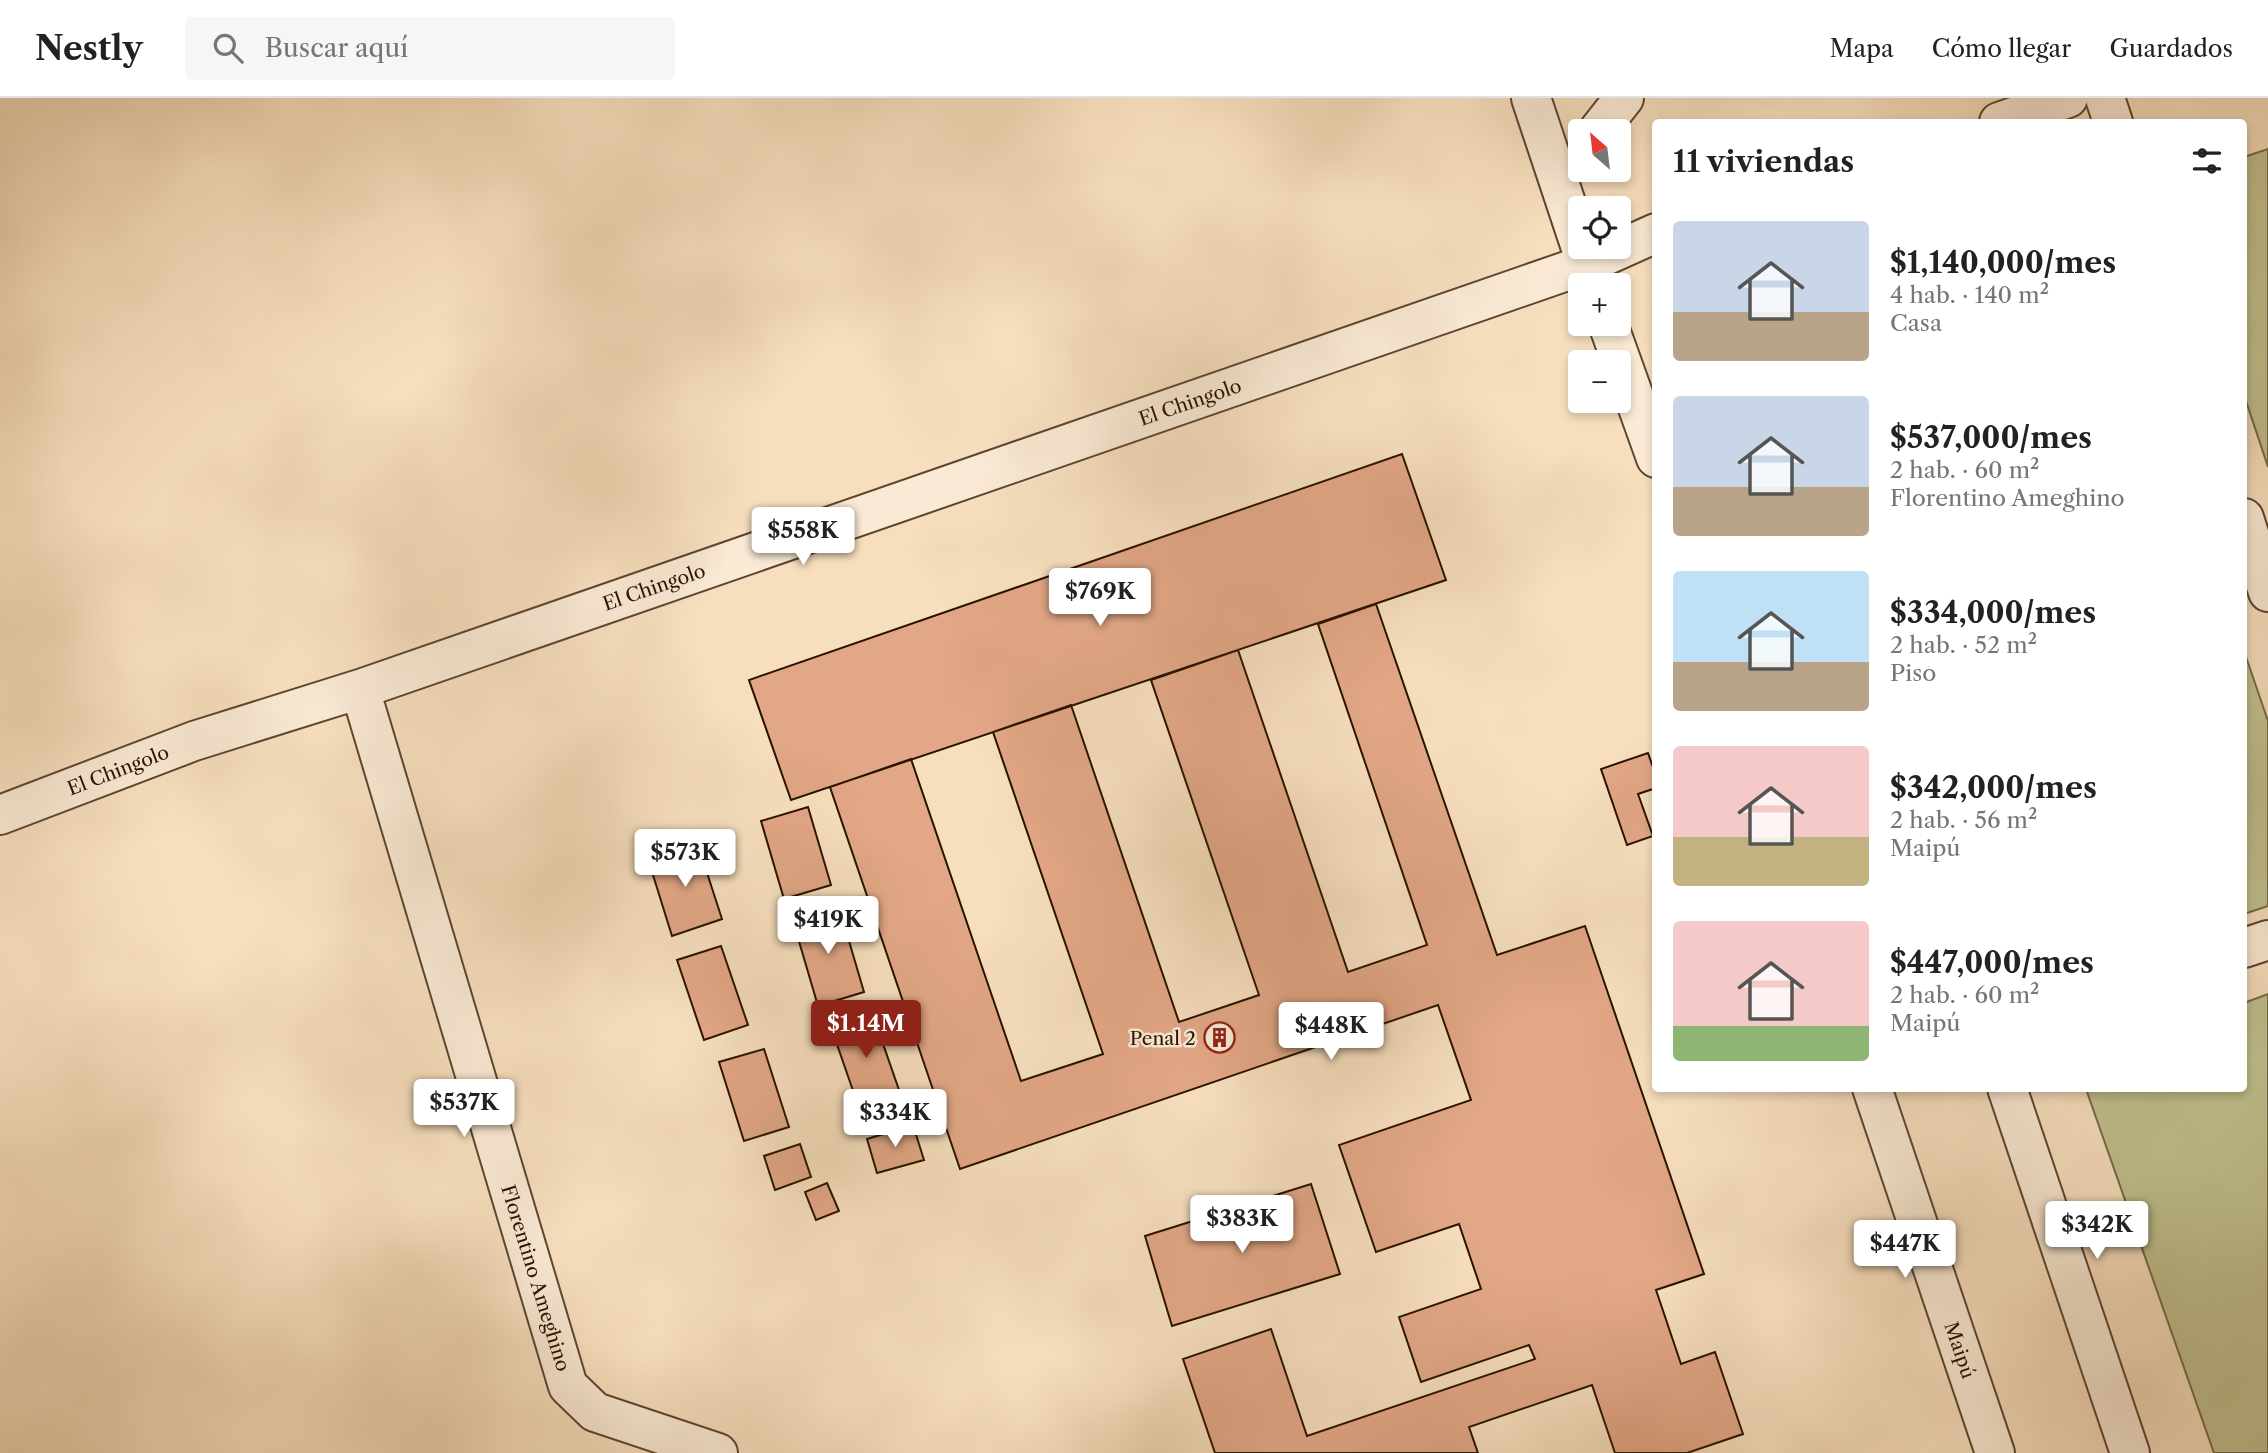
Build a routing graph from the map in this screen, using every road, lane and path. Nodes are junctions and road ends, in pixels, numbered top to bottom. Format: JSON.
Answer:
{"nodes":[{"id":1,"x":1531,"y":98,"type":"edge"},
{"id":2,"x":1623,"y":98,"type":"edge"},
{"id":3,"x":2068,"y":98,"type":"edge"},
{"id":4,"x":2105,"y":98,"type":"edge"},
{"id":5,"x":1607,"y":119,"type":"edge"},
{"id":6,"x":2008,"y":119,"type":"edge"},
{"id":7,"x":2112,"y":119,"type":"edge"},
{"id":8,"x":1568,"y":167,"type":"edge"},
{"id":9,"x":1573,"y":182,"type":"edge"},
{"id":10,"x":1652,"y":235,"type":"edge"},
{"id":11,"x":1586,"y":260,"type":"edge"},
{"id":12,"x":1612,"y":336,"type":"edge"},
{"id":13,"x":1652,"y":447,"type":"edge"},
{"id":14,"x":2247,"y":527,"type":"edge"},
{"id":15,"x":2268,"y":592,"type":"edge"},
{"id":16,"x":360,"y":689,"type":"junction"},
{"id":17,"x":0,"y":815,"type":"edge"},
{"id":18,"x":2268,"y":940,"type":"edge"},
{"id":19,"x":2247,"y":947,"type":"edge"},
{"id":20,"x":1873,"y":1092,"type":"edge"},
{"id":21,"x":2008,"y":1092,"type":"edge"},
{"id":22,"x":718,"y":1453,"type":"edge"},
{"id":23,"x":1995,"y":1453,"type":"edge"},
{"id":24,"x":2130,"y":1453,"type":"edge"}],
"edges":[{"from":1,"to":8,"type":"street"},
{"from":2,"to":5,"type":"street"},
{"from":3,"to":6,"type":"street"},
{"from":4,"to":7,"type":"street"},
{"from":9,"to":11,"type":"street"},
{"from":10,"to":11,"type":"street","name":"El Chingolo"},
{"from":11,"to":16,"type":"street","name":"El Chingolo"},
{"from":12,"to":13,"type":"street"},
{"from":14,"to":15,"type":"street"},
{"from":16,"to":17,"type":"street","name":"El Chingolo"},
{"from":16,"to":22,"type":"street","name":"Florentino Ameghino"},
{"from":18,"to":19,"type":"street"},
{"from":20,"to":23,"type":"street","name":"Maipú"},
{"from":21,"to":24,"type":"street"}]}
